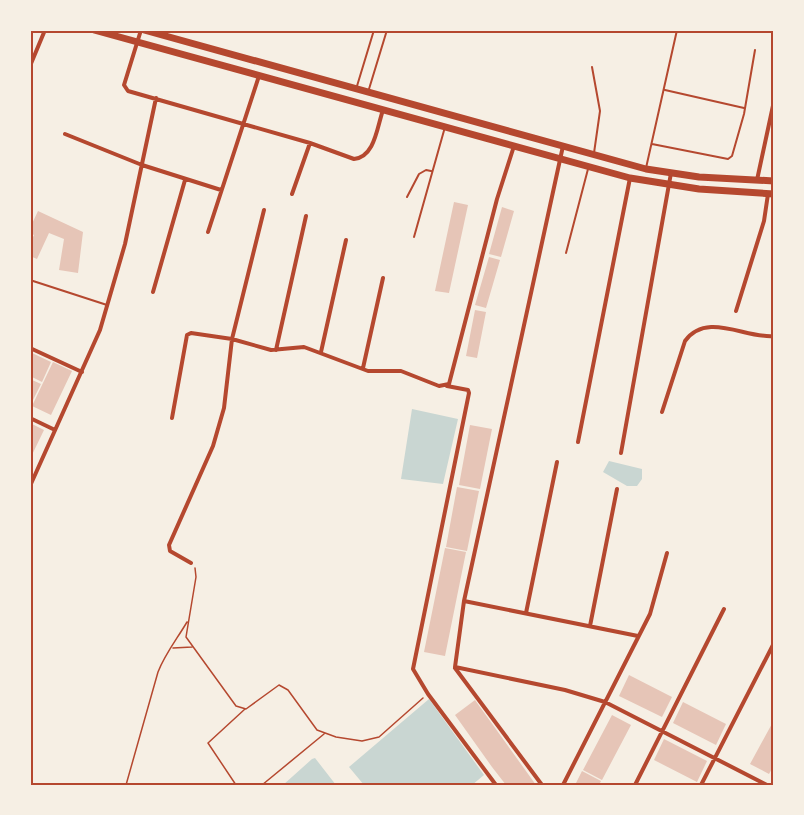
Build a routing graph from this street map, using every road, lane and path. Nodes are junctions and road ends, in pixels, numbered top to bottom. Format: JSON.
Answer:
{"nodes":[{"id":1,"x":45,"y":30,"type":"edge"},
{"id":2,"x":94,"y":30,"type":"edge"},
{"id":3,"x":145,"y":30,"type":"edge"},
{"id":4,"x":374,"y":30,"type":"edge"},
{"id":5,"x":387,"y":30,"type":"edge"},
{"id":6,"x":677,"y":30,"type":"edge"},
{"id":7,"x":140,"y":43,"type":"junction"},
{"id":8,"x":755,"y":50,"type":"dead end"},
{"id":9,"x":30,"y":66,"type":"edge"},
{"id":10,"x":592,"y":67,"type":"dead end"},
{"id":11,"x":260,"y":76,"type":"junction"},
{"id":12,"x":356,"y":89,"type":"junction"},
{"id":13,"x":664,"y":89,"type":"junction"},
{"id":14,"x":368,"y":92,"type":"junction"},
{"id":15,"x":156,"y":98,"type":"junction"},
{"id":16,"x":400,"y":101,"type":"junction"},
{"id":17,"x":774,"y":101,"type":"edge"},
{"id":18,"x":744,"y":108,"type":"junction"},
{"id":19,"x":383,"y":110,"type":"junction"},
{"id":20,"x":397,"y":114,"type":"junction"},
{"id":21,"x":242,"y":124,"type":"junction"},
{"id":22,"x":486,"y":125,"type":"junction"},
{"id":23,"x":445,"y":127,"type":"junction"},
{"id":24,"x":65,"y":134,"type":"dead end"},
{"id":25,"x":483,"y":137,"type":"junction"},
{"id":26,"x":310,"y":143,"type":"junction"},
{"id":27,"x":652,"y":144,"type":"junction"},
{"id":28,"x":514,"y":146,"type":"junction"},
{"id":29,"x":563,"y":146,"type":"junction"},
{"id":30,"x":593,"y":154,"type":"junction"},
{"id":31,"x":559,"y":158,"type":"junction"},
{"id":32,"x":142,"y":165,"type":"junction"},
{"id":33,"x":589,"y":166,"type":"junction"},
{"id":34,"x":646,"y":168,"type":"junction"},
{"id":35,"x":432,"y":171,"type":"junction"},
{"id":36,"x":671,"y":172,"type":"junction"},
{"id":37,"x":630,"y":178,"type":"junction"},
{"id":38,"x":185,"y":180,"type":"junction"},
{"id":39,"x":757,"y":181,"type":"junction"},
{"id":40,"x":774,"y":181,"type":"edge"},
{"id":41,"x":670,"y":185,"type":"junction"},
{"id":42,"x":221,"y":190,"type":"junction"},
{"id":43,"x":292,"y":194,"type":"dead end"},
{"id":44,"x":771,"y":194,"type":"edge"},
{"id":45,"x":407,"y":197,"type":"dead end"},
{"id":46,"x":264,"y":210,"type":"dead end"},
{"id":47,"x":306,"y":216,"type":"dead end"},
{"id":48,"x":208,"y":232,"type":"dead end"},
{"id":49,"x":414,"y":237,"type":"dead end"},
{"id":50,"x":346,"y":240,"type":"dead end"},
{"id":51,"x":566,"y":253,"type":"dead end"},
{"id":52,"x":383,"y":278,"type":"dead end"},
{"id":53,"x":30,"y":280,"type":"edge"},
{"id":54,"x":153,"y":292,"type":"dead end"},
{"id":55,"x":107,"y":305,"type":"junction"},
{"id":56,"x":736,"y":311,"type":"dead end"},
{"id":57,"x":774,"y":336,"type":"edge"},
{"id":58,"x":232,"y":339,"type":"junction"},
{"id":59,"x":30,"y":348,"type":"edge"},
{"id":60,"x":276,"y":350,"type":"junction"},
{"id":61,"x":321,"y":352,"type":"junction"},
{"id":62,"x":363,"y":368,"type":"junction"},
{"id":63,"x":82,"y":372,"type":"junction"},
{"id":64,"x":445,"y":385,"type":"junction"},
{"id":65,"x":662,"y":412,"type":"dead end"},
{"id":66,"x":30,"y":418,"type":"edge"},
{"id":67,"x":172,"y":418,"type":"dead end"},
{"id":68,"x":55,"y":430,"type":"junction"},
{"id":69,"x":578,"y":442,"type":"dead end"},
{"id":70,"x":621,"y":453,"type":"dead end"},
{"id":71,"x":557,"y":462,"type":"dead end"},
{"id":72,"x":30,"y":486,"type":"edge"},
{"id":73,"x":617,"y":489,"type":"dead end"},
{"id":74,"x":667,"y":554,"type":"dead end"},
{"id":75,"x":191,"y":563,"type":"dead end"},
{"id":76,"x":196,"y":570,"type":"dead end"},
{"id":77,"x":464,"y":601,"type":"junction"},
{"id":78,"x":724,"y":609,"type":"dead end"},
{"id":79,"x":526,"y":613,"type":"junction"},
{"id":80,"x":188,"y":620,"type":"junction"},
{"id":81,"x":590,"y":626,"type":"junction"},
{"id":82,"x":638,"y":636,"type":"junction"},
{"id":83,"x":774,"y":643,"type":"edge"},
{"id":84,"x":193,"y":647,"type":"junction"},
{"id":85,"x":171,"y":648,"type":"junction"},
{"id":86,"x":772,"y":651,"type":"edge"},
{"id":87,"x":455,"y":668,"type":"junction"},
{"id":88,"x":428,"y":694,"type":"junction"},
{"id":89,"x":606,"y":702,"type":"junction"},
{"id":90,"x":246,"y":709,"type":"junction"},
{"id":91,"x":663,"y":731,"type":"junction"},
{"id":92,"x":325,"y":733,"type":"junction"},
{"id":93,"x":715,"y":758,"type":"junction"},
{"id":94,"x":126,"y":785,"type":"edge"},
{"id":95,"x":236,"y":785,"type":"edge"},
{"id":96,"x":262,"y":785,"type":"edge"},
{"id":97,"x":496,"y":785,"type":"edge"},
{"id":98,"x":542,"y":785,"type":"edge"},
{"id":99,"x":563,"y":785,"type":"edge"},
{"id":100,"x":635,"y":785,"type":"edge"},
{"id":101,"x":701,"y":785,"type":"edge"},
{"id":102,"x":767,"y":785,"type":"edge"}],
"edges":[{"from":1,"to":9,"type":"street"},
{"from":2,"to":7,"type":"highway"},
{"from":3,"to":7,"type":"street"},
{"from":3,"to":12,"type":"highway"},
{"from":4,"to":12,"type":"lane"},
{"from":5,"to":14,"type":"lane"},
{"from":6,"to":13,"type":"lane"},
{"from":7,"to":11,"type":"highway"},
{"from":7,"to":15,"type":"street"},
{"from":8,"to":18,"type":"lane"},
{"from":10,"to":30,"type":"lane"},
{"from":11,"to":19,"type":"highway"},
{"from":11,"to":21,"type":"street"},
{"from":12,"to":14,"type":"highway"},
{"from":13,"to":18,"type":"lane"},
{"from":13,"to":27,"type":"lane"},
{"from":14,"to":16,"type":"highway"},
{"from":15,"to":21,"type":"street"},
{"from":15,"to":32,"type":"street"},
{"from":16,"to":20,"type":"highway"},
{"from":16,"to":22,"type":"highway"},
{"from":17,"to":39,"type":"street"},
{"from":18,"to":27,"type":"lane"},
{"from":19,"to":20,"type":"highway"},
{"from":19,"to":26,"type":"street"},
{"from":20,"to":23,"type":"highway"},
{"from":21,"to":26,"type":"street"},
{"from":21,"to":42,"type":"street"},
{"from":22,"to":25,"type":"highway"},
{"from":22,"to":29,"type":"highway"},
{"from":23,"to":25,"type":"highway"},
{"from":23,"to":35,"type":"lane"},
{"from":24,"to":32,"type":"street"},
{"from":25,"to":28,"type":"highway"},
{"from":26,"to":43,"type":"street"},
{"from":27,"to":34,"type":"lane"},
{"from":28,"to":31,"type":"highway"},
{"from":28,"to":64,"type":"street"},
{"from":29,"to":30,"type":"highway"},
{"from":29,"to":31,"type":"street"},
{"from":30,"to":34,"type":"highway"},
{"from":31,"to":33,"type":"highway"},
{"from":31,"to":77,"type":"street"},
{"from":32,"to":38,"type":"street"},
{"from":32,"to":55,"type":"street"},
{"from":33,"to":37,"type":"highway"},
{"from":33,"to":51,"type":"lane"},
{"from":34,"to":36,"type":"highway"},
{"from":35,"to":45,"type":"lane"},
{"from":35,"to":49,"type":"lane"},
{"from":36,"to":39,"type":"highway"},
{"from":36,"to":41,"type":"street"},
{"from":37,"to":41,"type":"highway"},
{"from":37,"to":69,"type":"street"},
{"from":38,"to":42,"type":"street"},
{"from":38,"to":54,"type":"street"},
{"from":39,"to":40,"type":"highway"},
{"from":41,"to":44,"type":"highway"},
{"from":41,"to":70,"type":"street"},
{"from":42,"to":48,"type":"street"},
{"from":44,"to":56,"type":"street"},
{"from":46,"to":58,"type":"street"},
{"from":47,"to":60,"type":"street"},
{"from":50,"to":61,"type":"street"},
{"from":52,"to":62,"type":"street"},
{"from":53,"to":55,"type":"lane"},
{"from":55,"to":63,"type":"street"},
{"from":57,"to":65,"type":"street"},
{"from":58,"to":60,"type":"street"},
{"from":58,"to":67,"type":"street"},
{"from":58,"to":75,"type":"street"},
{"from":59,"to":63,"type":"street"},
{"from":60,"to":61,"type":"street"},
{"from":61,"to":62,"type":"street"},
{"from":62,"to":64,"type":"street"},
{"from":63,"to":68,"type":"street"},
{"from":64,"to":88,"type":"street"},
{"from":66,"to":68,"type":"street"},
{"from":68,"to":72,"type":"street"},
{"from":71,"to":79,"type":"street"},
{"from":73,"to":81,"type":"street"},
{"from":74,"to":82,"type":"street"},
{"from":76,"to":80,"type":"path"},
{"from":77,"to":79,"type":"street"},
{"from":77,"to":87,"type":"street"},
{"from":78,"to":91,"type":"street"},
{"from":79,"to":81,"type":"street"},
{"from":80,"to":84,"type":"path"},
{"from":80,"to":85,"type":"path"},
{"from":81,"to":82,"type":"street"},
{"from":82,"to":89,"type":"street"},
{"from":83,"to":86,"type":"street"},
{"from":84,"to":85,"type":"path"},
{"from":84,"to":90,"type":"path"},
{"from":85,"to":94,"type":"path"},
{"from":86,"to":93,"type":"street"},
{"from":87,"to":89,"type":"street"},
{"from":87,"to":98,"type":"street"},
{"from":88,"to":92,"type":"path"},
{"from":88,"to":97,"type":"street"},
{"from":89,"to":91,"type":"street"},
{"from":89,"to":99,"type":"street"},
{"from":90,"to":92,"type":"path"},
{"from":90,"to":95,"type":"path"},
{"from":91,"to":93,"type":"street"},
{"from":91,"to":100,"type":"street"},
{"from":92,"to":96,"type":"path"},
{"from":93,"to":101,"type":"street"},
{"from":93,"to":102,"type":"street"}]}
